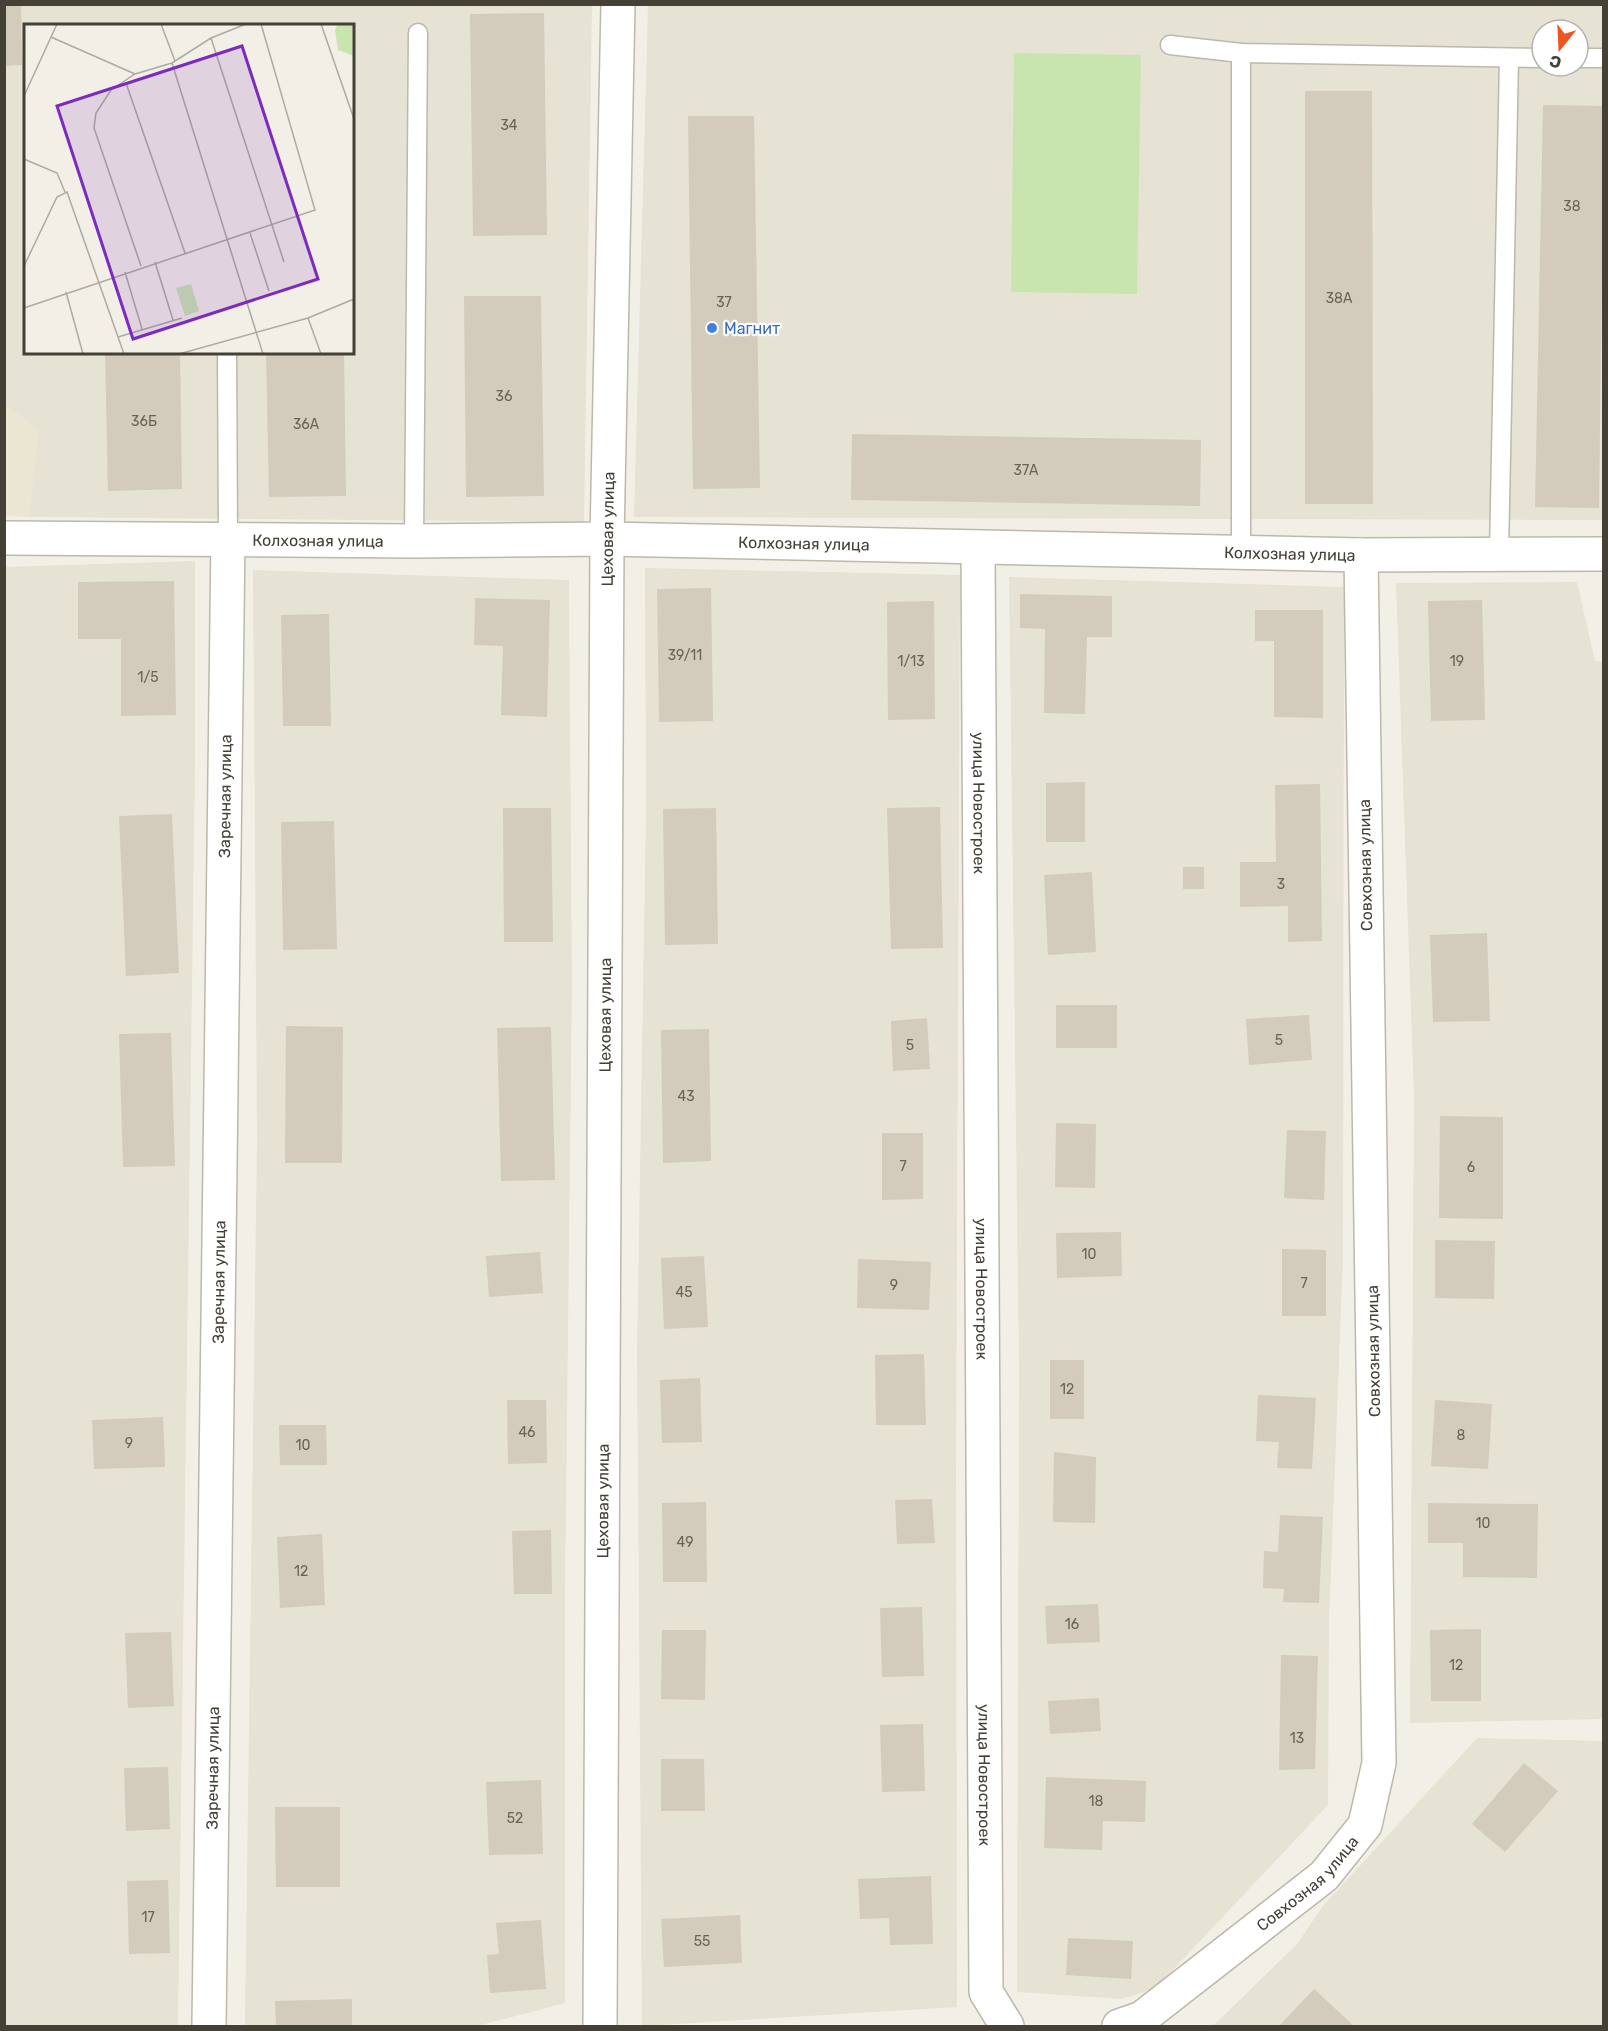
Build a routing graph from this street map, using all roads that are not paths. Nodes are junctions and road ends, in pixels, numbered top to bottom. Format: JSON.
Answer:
{"nodes":[{"id":1,"x":618,"y":4,"type":"edge"},
{"id":2,"x":418,"y":33,"type":"dead end"},
{"id":3,"x":1170,"y":45,"type":"dead end"},
{"id":4,"x":1241,"y":53,"type":"junction"},
{"id":5,"x":1509,"y":58,"type":"junction"},
{"id":6,"x":1530,"y":58,"type":"edge"},
{"id":7,"x":227,"y":354,"type":"edge"},
{"id":8,"x":4,"y":538,"type":"edge"},
{"id":9,"x":228,"y":538,"type":"junction"},
{"id":10,"x":607,"y":539,"type":"junction"},
{"id":11,"x":414,"y":541,"type":"junction"},
{"id":12,"x":978,"y":547,"type":"junction"},
{"id":13,"x":1240,"y":553,"type":"junction"},
{"id":14,"x":1499,"y":554,"type":"junction"},
{"id":15,"x":1604,"y":554,"type":"edge"},
{"id":16,"x":1361,"y":555,"type":"junction"},
{"id":17,"x":209,"y":2026,"type":"edge"},
{"id":18,"x":600,"y":2026,"type":"edge"},
{"id":19,"x":1006,"y":2026,"type":"edge"},
{"id":20,"x":1119,"y":2026,"type":"edge"}],
"edges":[{"from":1,"to":10,"type":"street","name":"Цеховая улица"},
{"from":2,"to":11,"type":"lane"},
{"from":3,"to":4,"type":"lane"},
{"from":4,"to":5,"type":"lane"},
{"from":4,"to":13,"type":"lane"},
{"from":5,"to":6,"type":"lane"},
{"from":5,"to":14,"type":"lane"},
{"from":7,"to":9,"type":"lane"},
{"from":8,"to":9,"type":"street","name":"Колхозная улица"},
{"from":9,"to":11,"type":"street","name":"Колхозная улица"},
{"from":9,"to":17,"type":"street","name":"Заречная улица"},
{"from":10,"to":11,"type":"street","name":"Колхозная улица"},
{"from":10,"to":12,"type":"street","name":"Колхозная улица"},
{"from":10,"to":18,"type":"street","name":"Цеховая улица"},
{"from":12,"to":13,"type":"street","name":"Колхозная улица"},
{"from":12,"to":19,"type":"street","name":"улица Новостроек"},
{"from":13,"to":16,"type":"street","name":"Колхозная улица"},
{"from":14,"to":15,"type":"street","name":"Колхозная улица"},
{"from":14,"to":16,"type":"street","name":"Колхозная улица"},
{"from":16,"to":20,"type":"street","name":"Совхозная улица"}]}
